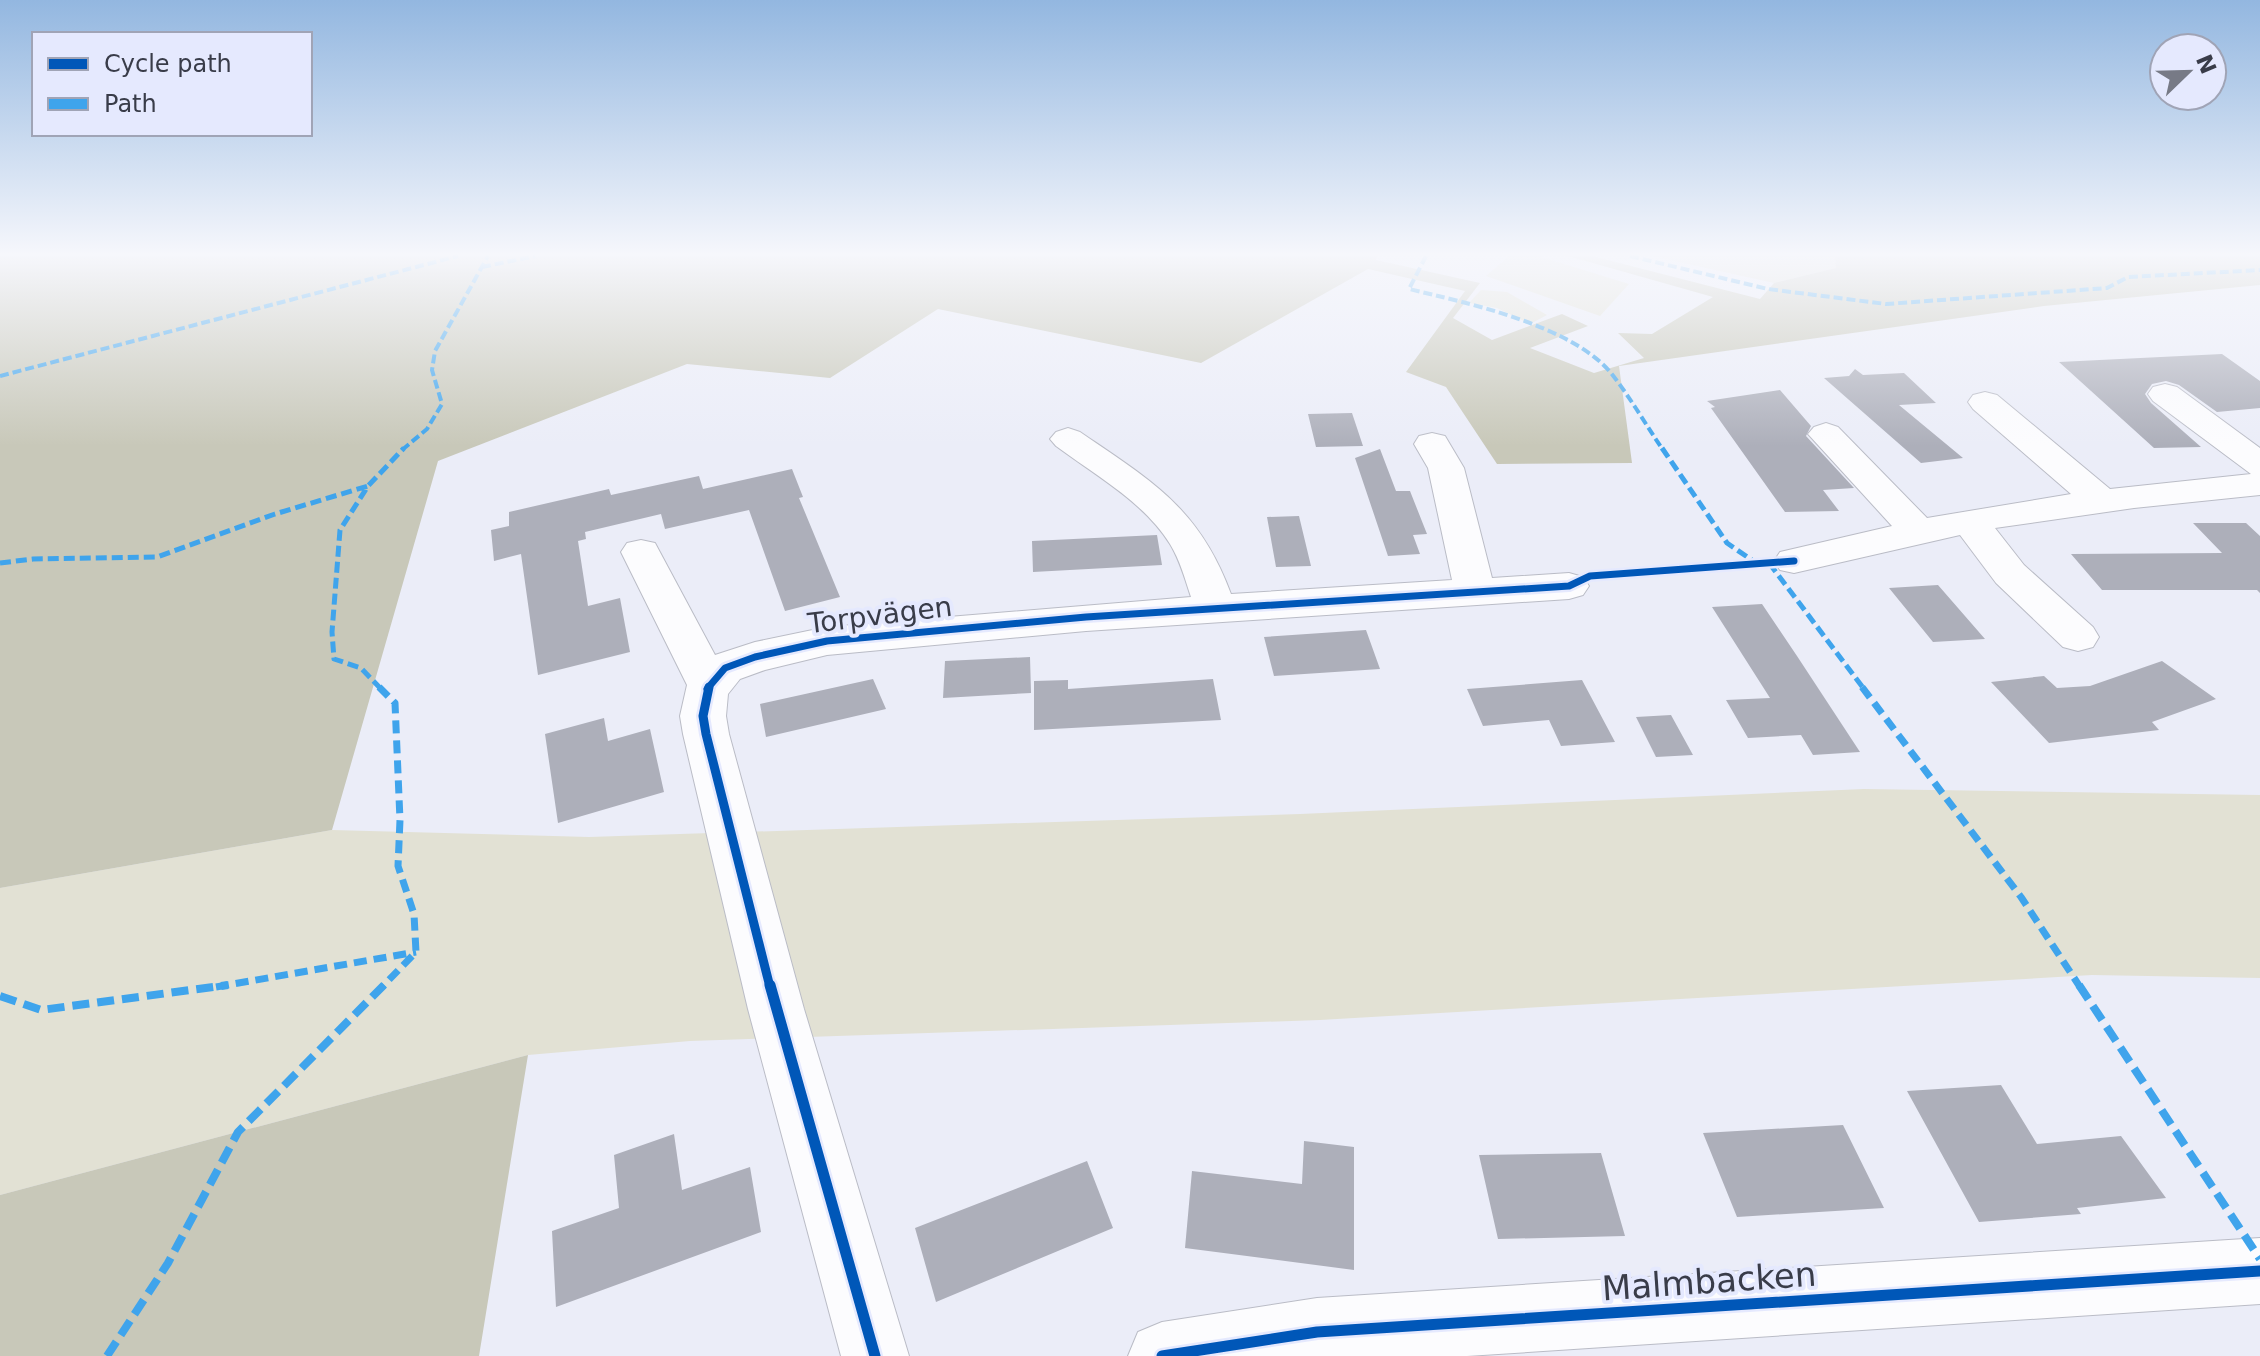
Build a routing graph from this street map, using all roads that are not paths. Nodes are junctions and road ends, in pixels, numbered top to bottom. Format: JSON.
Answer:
{"nodes":[{"id":1,"x":2165,"y":394,"type":"dead end"},
{"id":2,"x":1985,"y":402,"type":"dead end"},
{"id":3,"x":1826,"y":434,"type":"dead end"},
{"id":4,"x":1068,"y":439,"type":"dead end"},
{"id":5,"x":1432,"y":444,"type":"dead end"},
{"id":6,"x":2260,"y":465,"type":"edge"},
{"id":7,"x":2260,"y":484,"type":"edge"},
{"id":8,"x":2102,"y":501,"type":"junction"},
{"id":9,"x":1970,"y":522,"type":"junction"},
{"id":10,"x":1919,"y":532,"type":"junction"},
{"id":11,"x":641,"y":552,"type":"dead end"},
{"id":12,"x":1794,"y":561,"type":"dead end"},
{"id":13,"x":1569,"y":586,"type":"dead end"},
{"id":14,"x":1475,"y":592,"type":"junction"},
{"id":15,"x":1216,"y":608,"type":"junction"},
{"id":16,"x":2078,"y":637,"type":"dead end"},
{"id":17,"x":709,"y":685,"type":"junction"},
{"id":18,"x":2260,"y":1271,"type":"edge"},
{"id":19,"x":875,"y":1356,"type":"edge"},
{"id":20,"x":1162,"y":1356,"type":"edge"}],
"edges":[{"from":1,"to":6,"type":"street"},
{"from":2,"to":8,"type":"street"},
{"from":3,"to":10,"type":"street"},
{"from":4,"to":15,"type":"street"},
{"from":5,"to":14,"type":"street"},
{"from":7,"to":8,"type":"street"},
{"from":8,"to":9,"type":"street"},
{"from":9,"to":10,"type":"street"},
{"from":9,"to":16,"type":"street"},
{"from":10,"to":12,"type":"street"},
{"from":11,"to":17,"type":"street"},
{"from":13,"to":14,"type":"street","name":"Torpvägen"},
{"from":14,"to":15,"type":"street","name":"Torpvägen"},
{"from":15,"to":17,"type":"street","name":"Torpvägen"},
{"from":17,"to":19,"type":"street"},
{"from":18,"to":20,"type":"street","name":"Malmbacken"}]}
